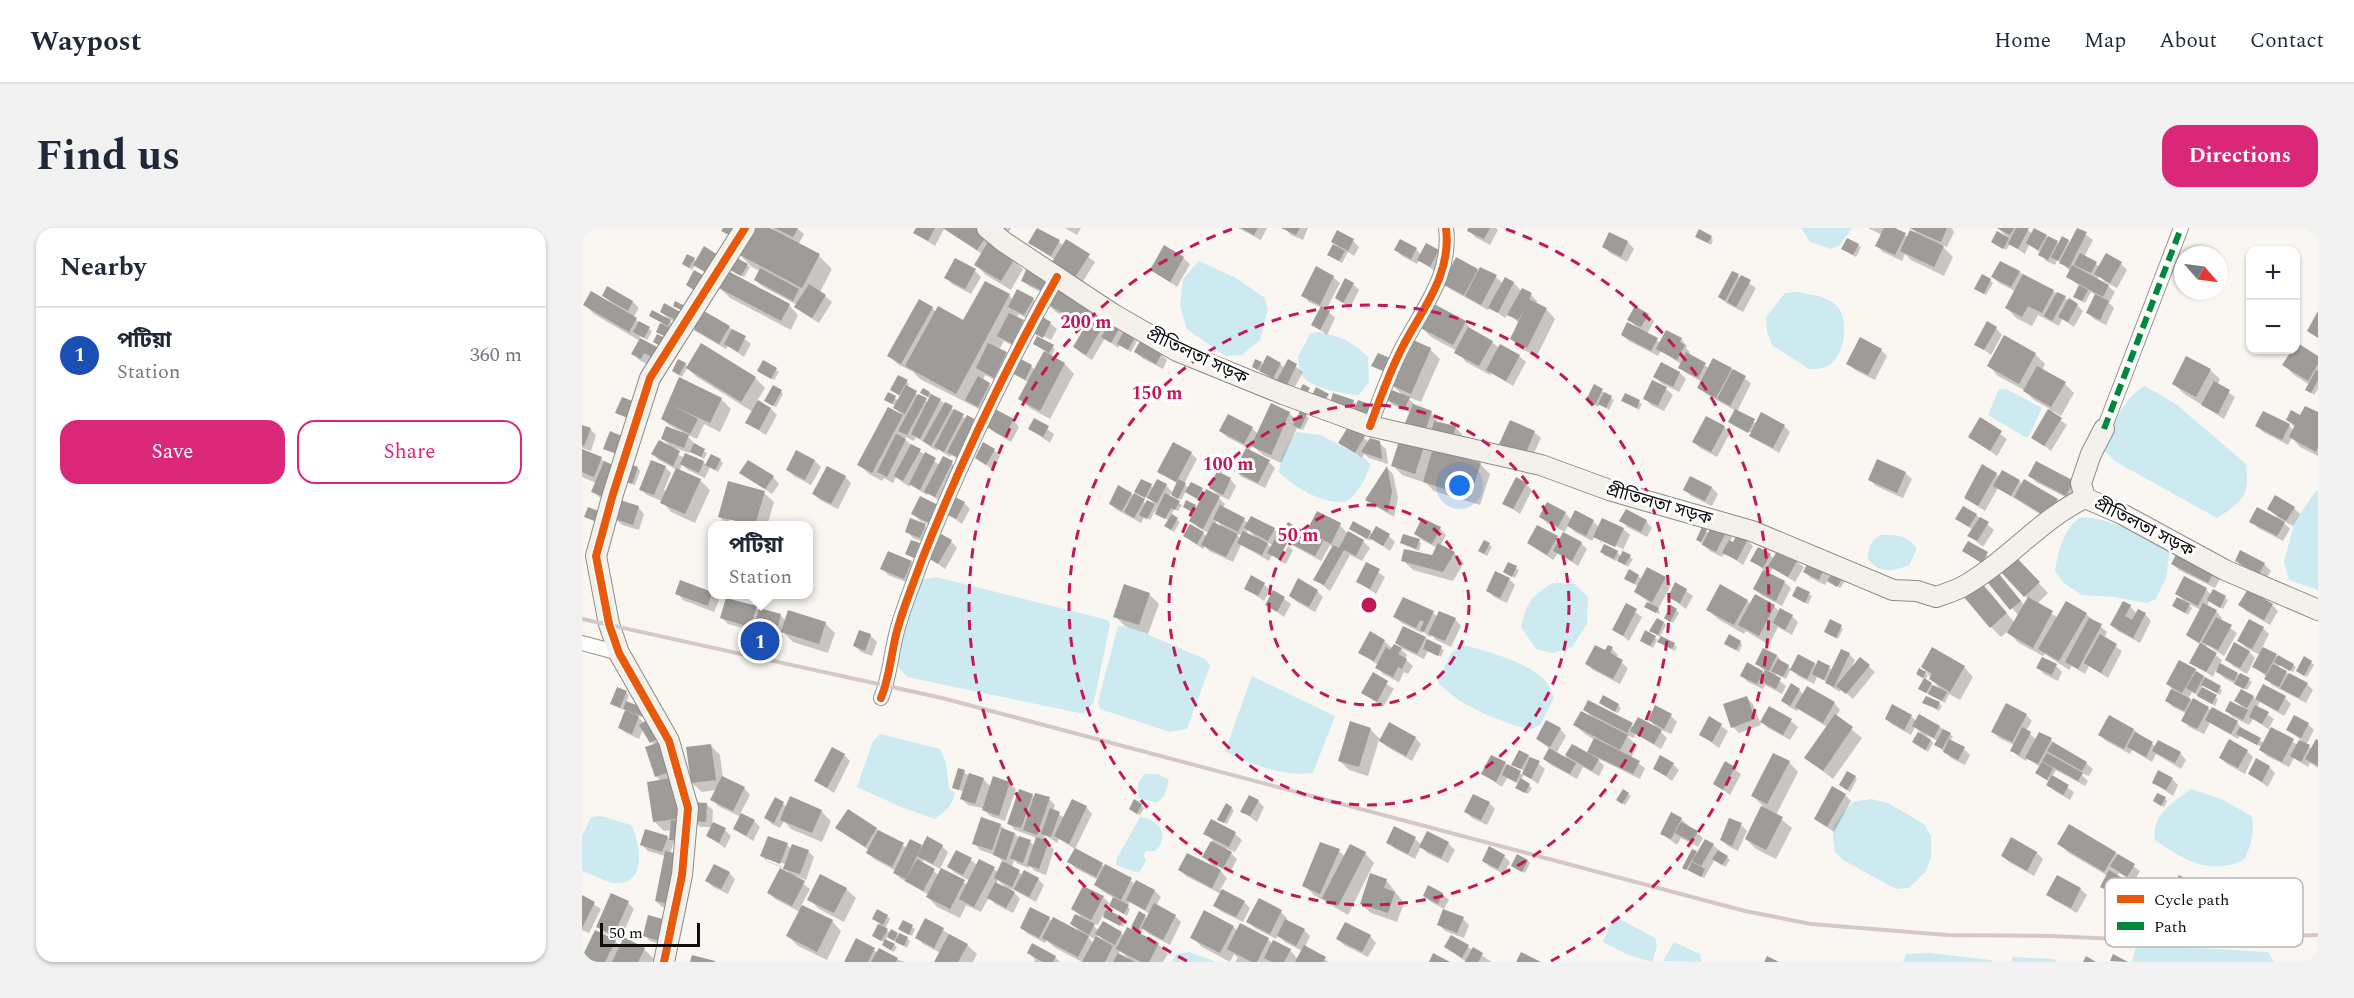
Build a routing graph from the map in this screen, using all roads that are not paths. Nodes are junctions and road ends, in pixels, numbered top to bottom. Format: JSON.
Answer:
{"nodes":[{"id":1,"x":745,"y":228,"type":"edge"},
{"id":2,"x":987,"y":228,"type":"edge"},
{"id":3,"x":1446,"y":228,"type":"edge"},
{"id":4,"x":2181,"y":228,"type":"edge"},
{"id":5,"x":1057,"y":277,"type":"junction"},
{"id":6,"x":1370,"y":426,"type":"junction"},
{"id":7,"x":2104,"y":429,"type":"joint"},
{"id":8,"x":2085,"y":498,"type":"junction"},
{"id":9,"x":2318,"y":610,"type":"edge"},
{"id":10,"x":582,"y":643,"type":"edge"},
{"id":11,"x":620,"y":653,"type":"junction"},
{"id":12,"x":881,"y":698,"type":"dead end"},
{"id":13,"x":664,"y":962,"type":"edge"}],
"edges":[{"from":1,"to":11,"type":"main road"},
{"from":2,"to":5,"type":"main road","name":"প্রীতিলতা সড়ক"},
{"from":3,"to":6,"type":"street"},
{"from":4,"to":7,"type":"street"},
{"from":5,"to":6,"type":"main road","name":"প্রীতিলতা সড়ক"},
{"from":5,"to":12,"type":"street"},
{"from":6,"to":8,"type":"main road","name":"প্রীতিলতা সড়ক"},
{"from":7,"to":8,"type":"main road"},
{"from":8,"to":9,"type":"main road","name":"প্রীতিলতা সড়ক"},
{"from":10,"to":11,"type":"street"},
{"from":11,"to":13,"type":"main road"}]}
